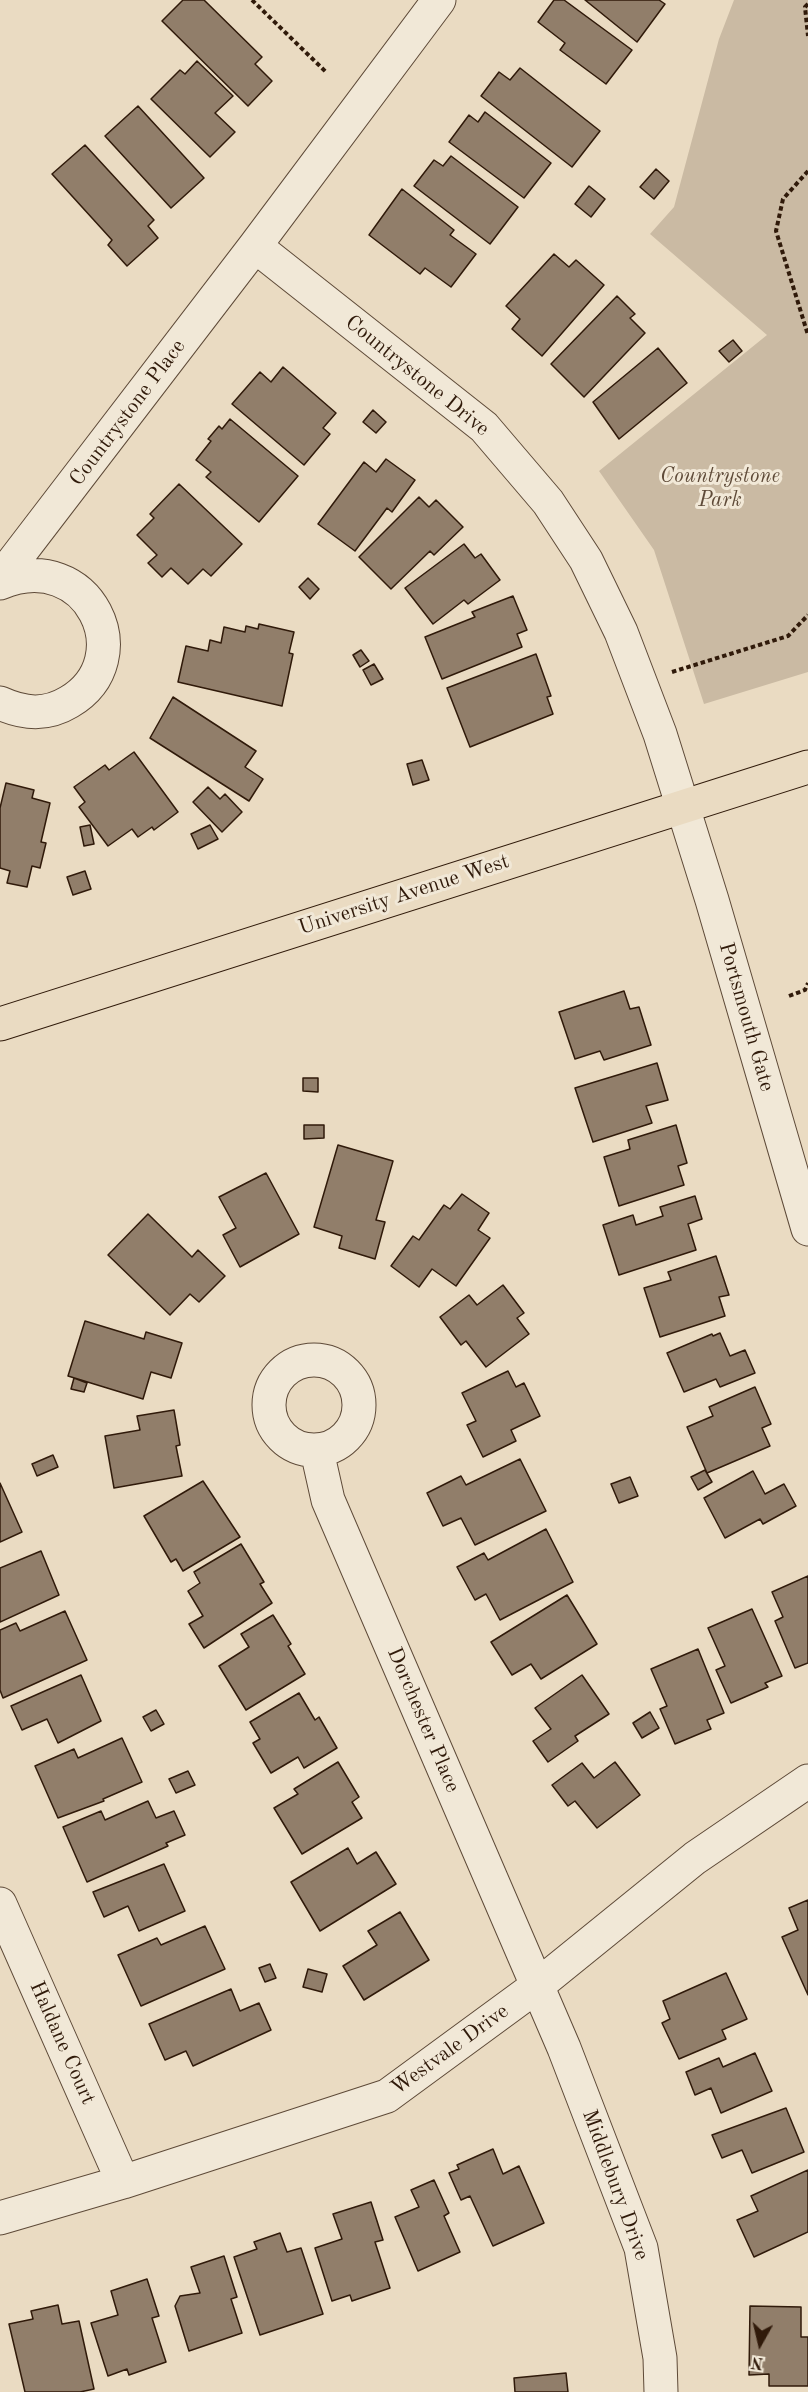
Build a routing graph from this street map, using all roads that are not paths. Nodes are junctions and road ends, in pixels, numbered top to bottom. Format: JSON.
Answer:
{"nodes":[{"id":1,"x":439,"y":0,"type":"edge"},
{"id":2,"x":255,"y":246,"type":"junction"},
{"id":3,"x":0,"y":581,"type":"edge"},
{"id":4,"x":0,"y":703,"type":"edge"},
{"id":5,"x":808,"y":767,"type":"edge"},
{"id":6,"x":682,"y":806,"type":"junction"},
{"id":7,"x":0,"y":1024,"type":"edge"},
{"id":8,"x":808,"y":1229,"type":"edge"},
{"id":9,"x":317,"y":1451,"type":"dead end"},
{"id":10,"x":808,"y":1781,"type":"edge"},
{"id":11,"x":0,"y":1905,"type":"edge"},
{"id":12,"x":537,"y":1986,"type":"junction"},
{"id":13,"x":123,"y":2182,"type":"junction"},
{"id":14,"x":0,"y":2218,"type":"edge"},
{"id":15,"x":661,"y":2392,"type":"edge"}],
"edges":[{"from":1,"to":2,"type":"street"},
{"from":2,"to":3,"type":"street","name":"Countrystone Place"},
{"from":2,"to":6,"type":"street","name":"Countrystone Drive"},
{"from":3,"to":4,"type":"street","name":"Countrystone Place"},
{"from":5,"to":6,"type":"main road","name":"University Avenue West"},
{"from":6,"to":7,"type":"main road","name":"University Avenue West"},
{"from":6,"to":8,"type":"street","name":"Portsmouth Gate"},
{"from":9,"to":12,"type":"street","name":"Dorchester Place"},
{"from":10,"to":12,"type":"street","name":"Westvale Drive"},
{"from":11,"to":13,"type":"street","name":"Haldane Court"},
{"from":12,"to":13,"type":"street","name":"Westvale Drive"},
{"from":12,"to":15,"type":"street","name":"Middlebury Drive"},
{"from":13,"to":14,"type":"street","name":"Westvale Drive"}]}
